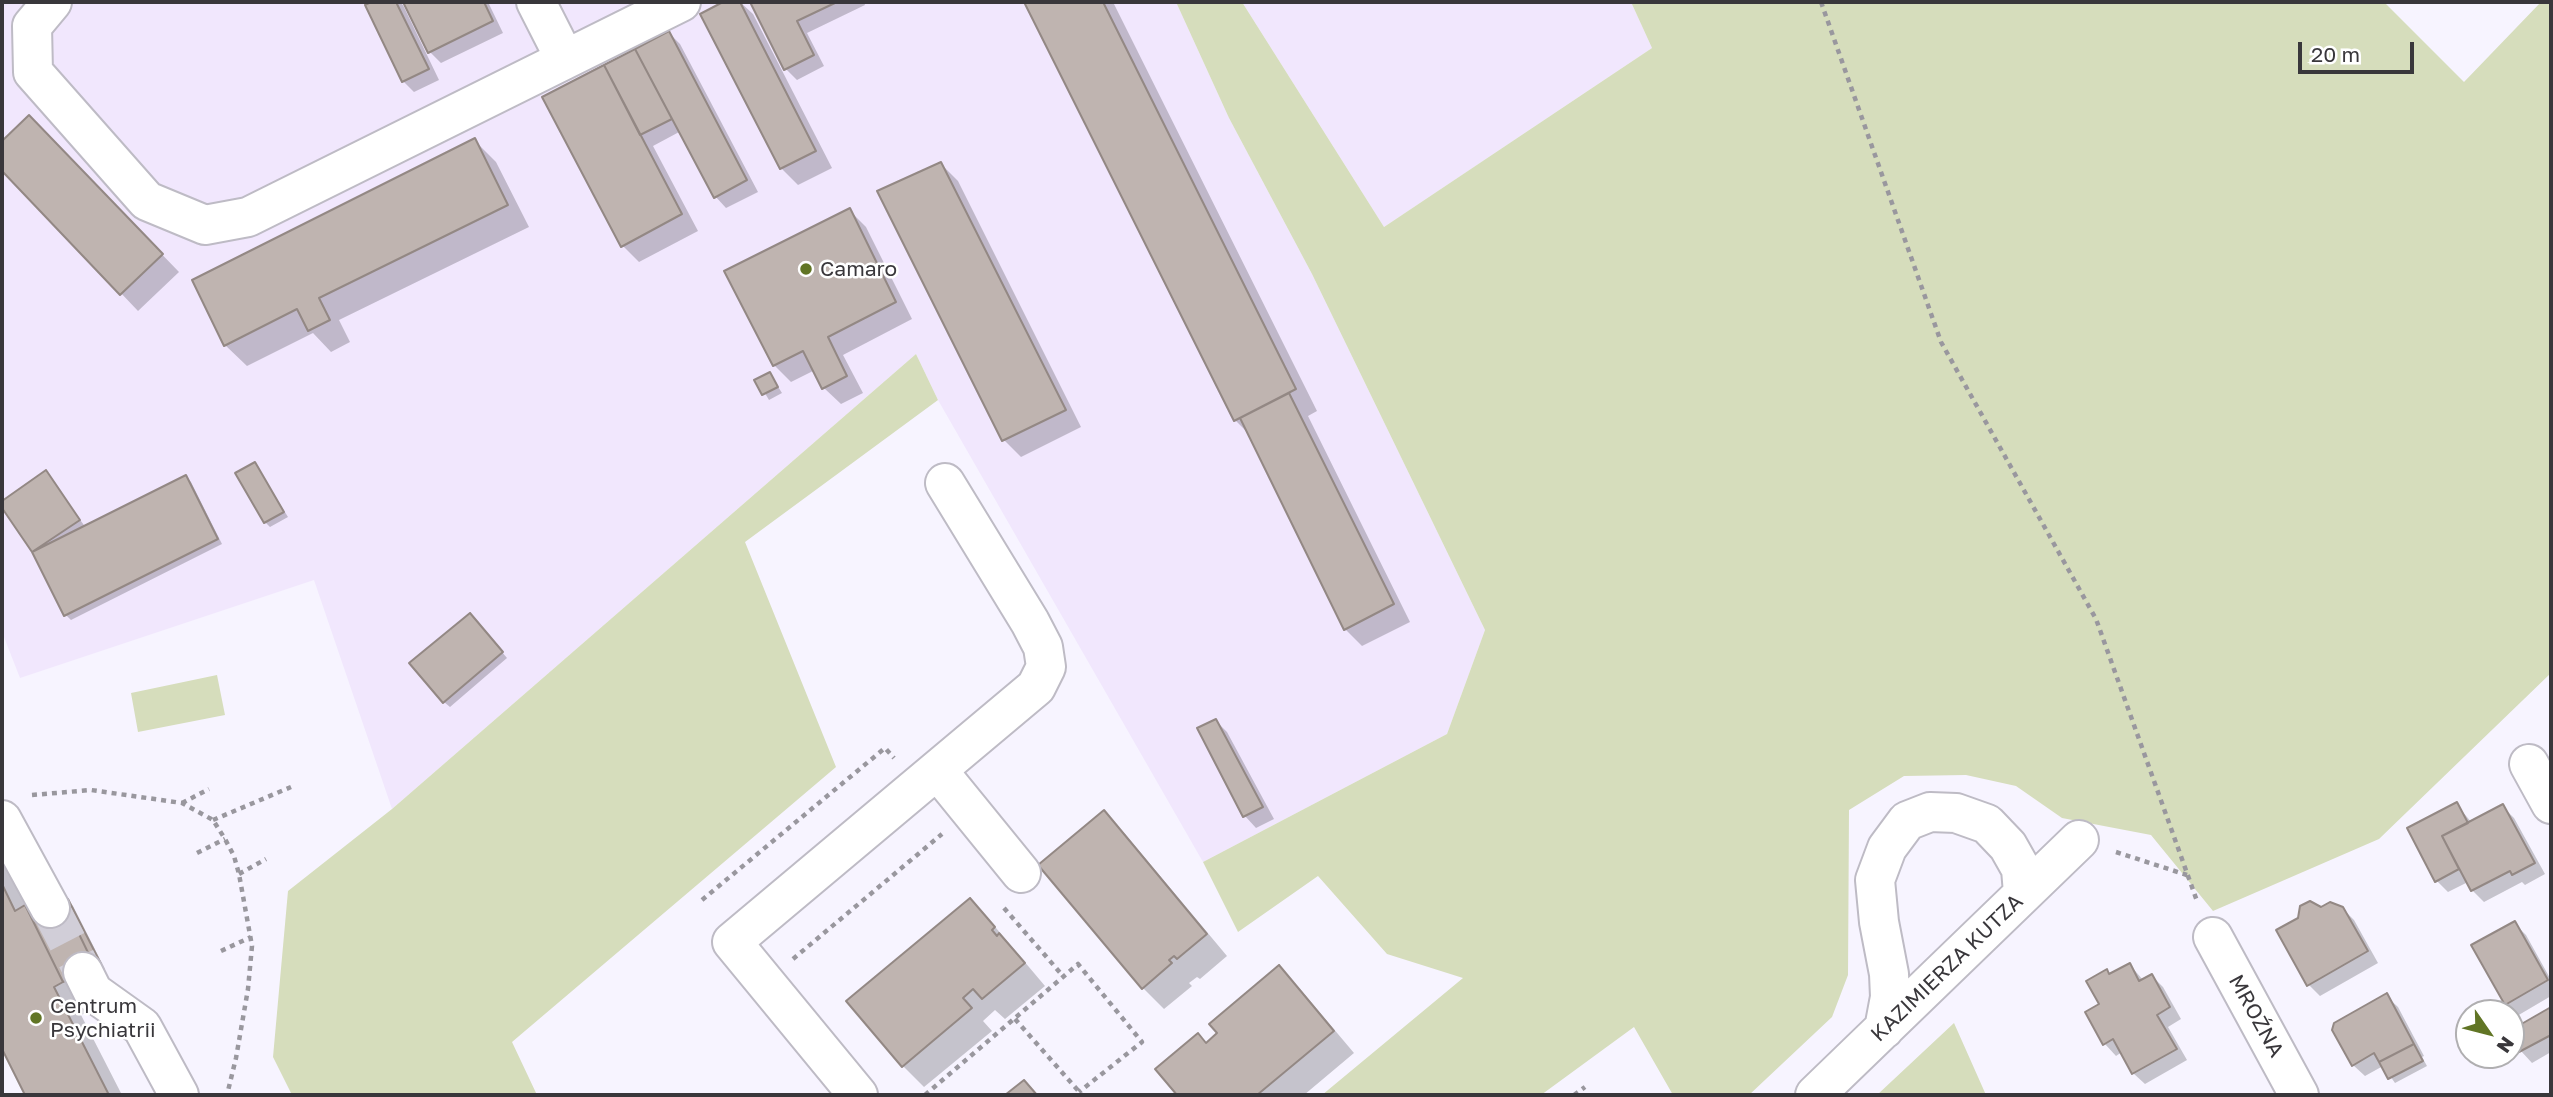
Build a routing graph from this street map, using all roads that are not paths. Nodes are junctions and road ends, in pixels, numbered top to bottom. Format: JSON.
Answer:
{"nodes":[{"id":1,"x":52,"y":2,"type":"edge"},
{"id":2,"x":536,"y":2,"type":"edge"},
{"id":3,"x":681,"y":2,"type":"edge"},
{"id":4,"x":565,"y":59,"type":"junction"},
{"id":5,"x":945,"y":483,"type":"dead end"},
{"id":6,"x":2529,"y":764,"type":"dead end"},
{"id":7,"x":929,"y":779,"type":"junction"},
{"id":8,"x":2551,"y":804,"type":"edge"},
{"id":9,"x":15,"y":808,"type":"edge"},
{"id":10,"x":2079,"y":840,"type":"dead end"},
{"id":11,"x":1021,"y":873,"type":"dead end"},
{"id":12,"x":2023,"y":893,"type":"junction"},
{"id":13,"x":50,"y":908,"type":"tunnel mouth"},
{"id":14,"x":2213,"y":937,"type":"road end"},
{"id":15,"x":83,"y":972,"type":"tunnel mouth"},
{"id":16,"x":1884,"y":1029,"type":"junction"},
{"id":17,"x":179,"y":1095,"type":"edge"},
{"id":18,"x":858,"y":1095,"type":"edge"},
{"id":19,"x":1815,"y":1095,"type":"edge"},
{"id":20,"x":2300,"y":1095,"type":"edge"}],
"edges":[{"from":1,"to":4,"type":"street"},
{"from":2,"to":4,"type":"street"},
{"from":3,"to":4,"type":"street"},
{"from":5,"to":7,"type":"street"},
{"from":6,"to":8,"type":"street"},
{"from":7,"to":11,"type":"street"},
{"from":7,"to":18,"type":"street"},
{"from":9,"to":13,"type":"street"},
{"from":10,"to":12,"type":"street","name":"KAZIMIERZA KUTZA"},
{"from":12,"to":16,"type":"street","name":"KAZIMIERZA KUTZA"},
{"from":12,"to":16,"type":"street"},
{"from":14,"to":20,"type":"street","name":"MROŹNA"},
{"from":15,"to":17,"type":"street"},
{"from":16,"to":19,"type":"street","name":"KAZIMIERZA KUTZA"}]}
